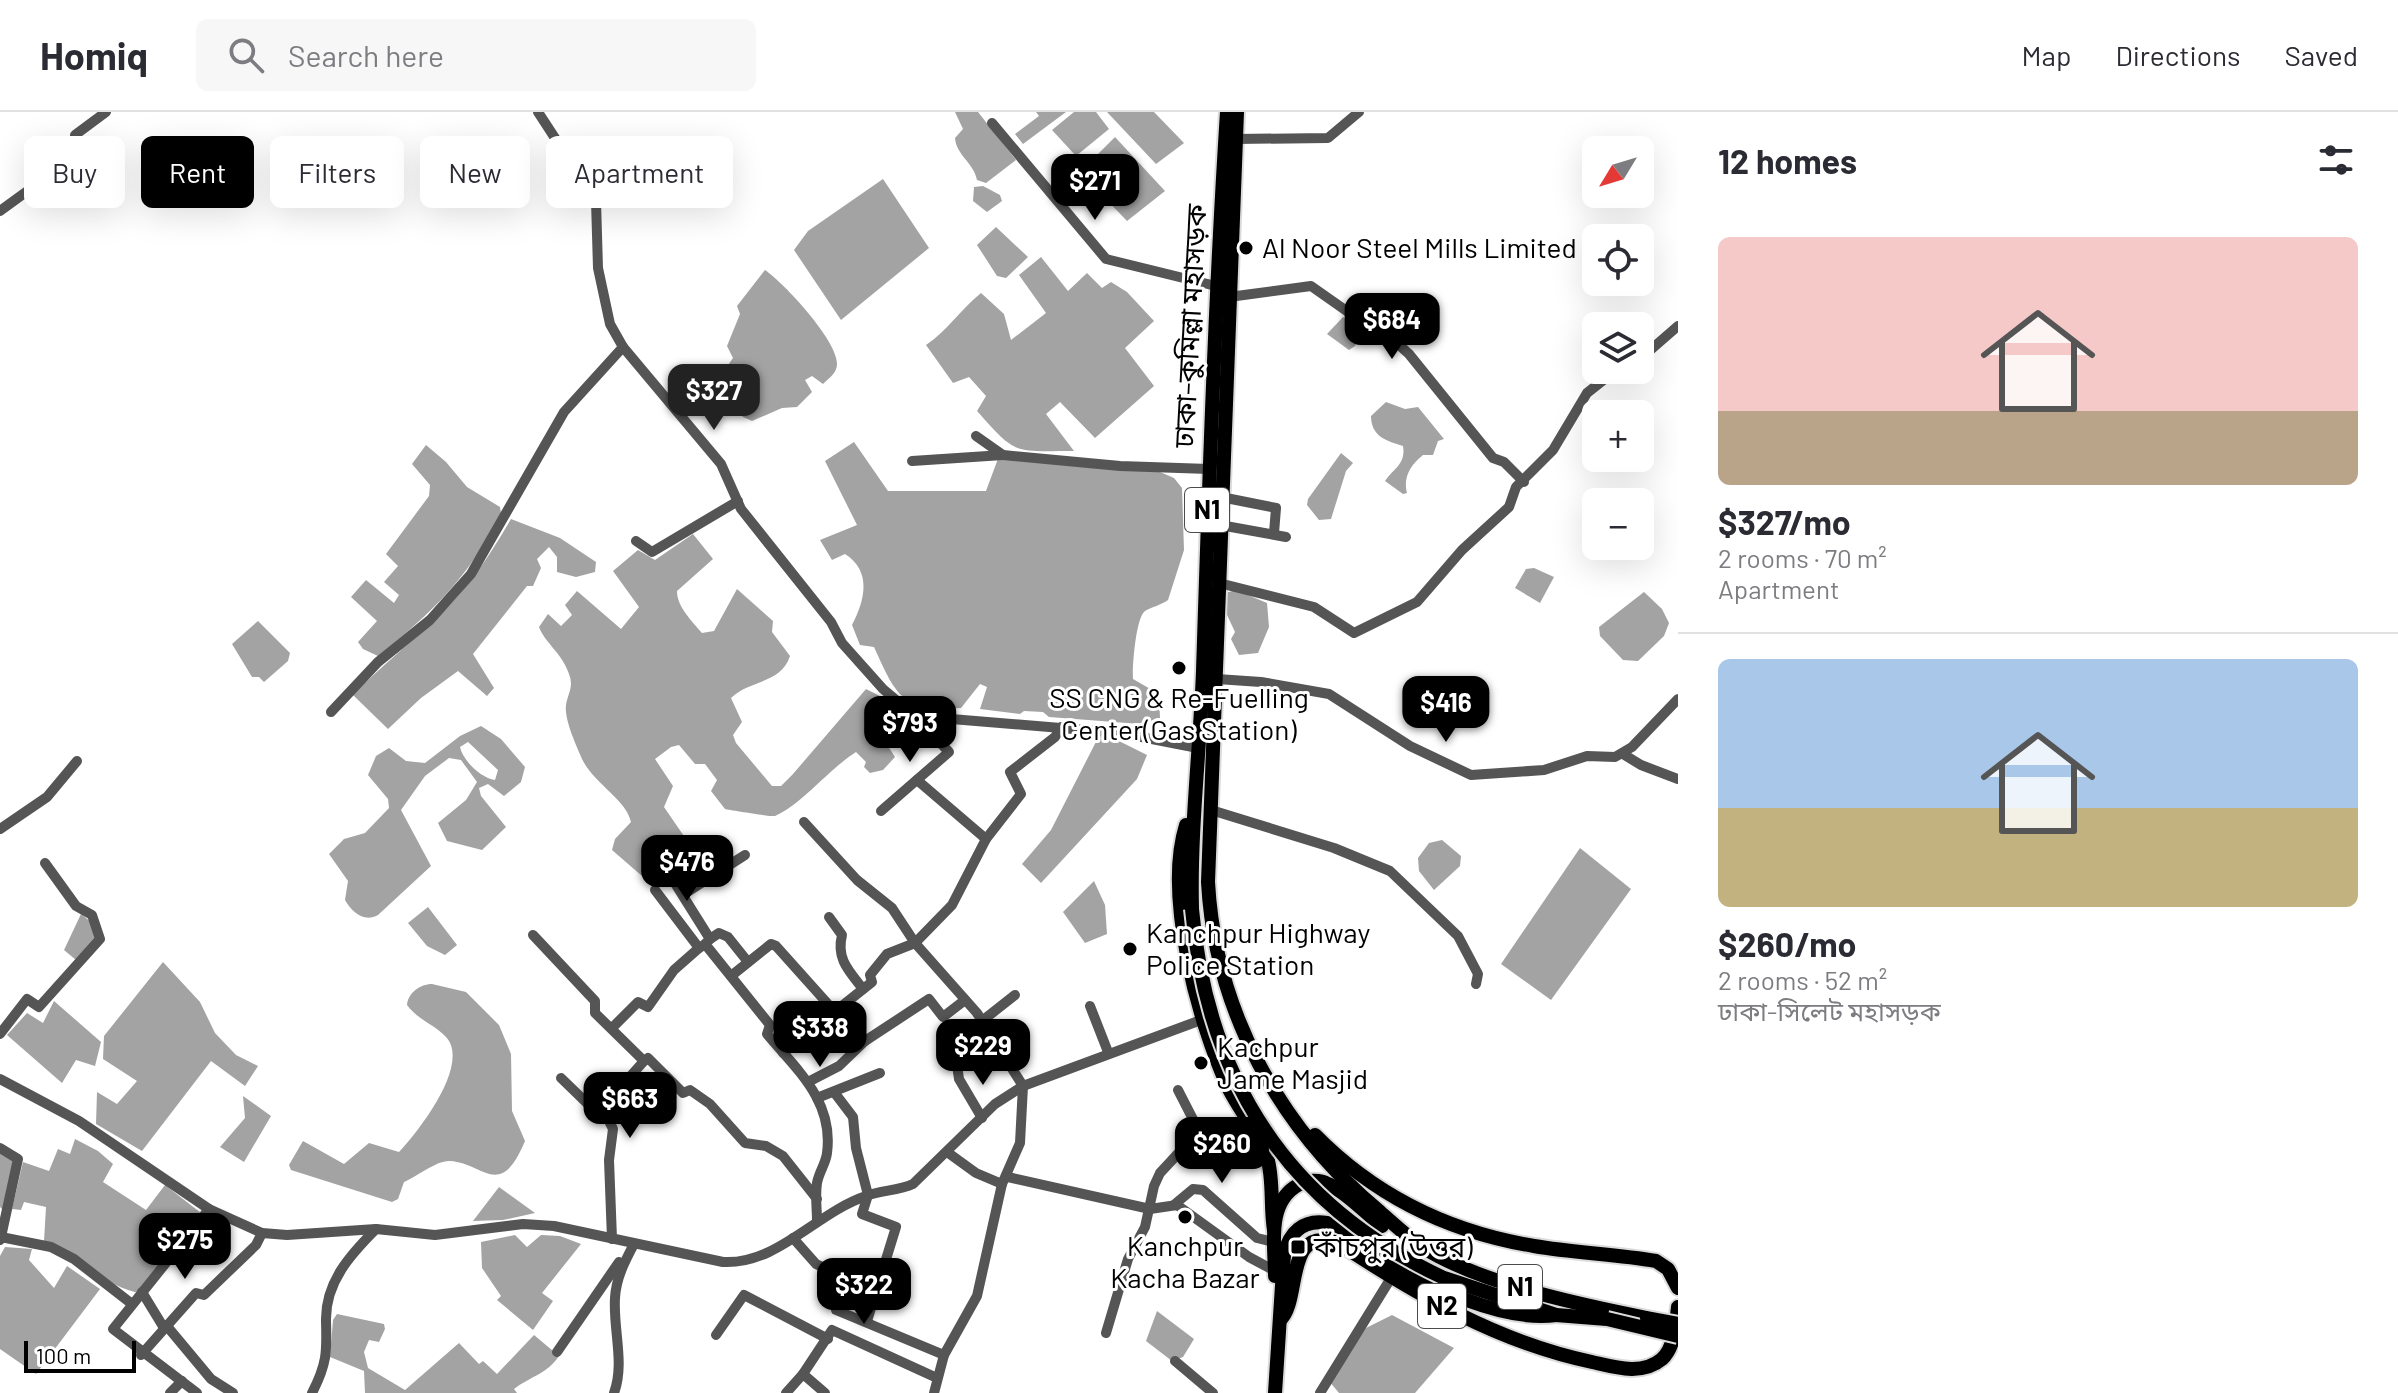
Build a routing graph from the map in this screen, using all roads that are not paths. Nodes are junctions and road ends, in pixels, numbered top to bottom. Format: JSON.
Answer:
{"nodes":[{"id":1,"x":106,"y":112,"type":"edge"},
{"id":2,"x":538,"y":112,"type":"edge"},
{"id":3,"x":1227,"y":112,"type":"edge"},
{"id":4,"x":1237,"y":112,"type":"edge"},
{"id":5,"x":1359,"y":112,"type":"edge"},
{"id":6,"x":992,"y":123,"type":"dead end"},
{"id":7,"x":1236,"y":139,"type":"junction"},
{"id":8,"x":0,"y":211,"type":"edge"},
{"id":9,"x":1225,"y":292,"type":"junction"},
{"id":10,"x":1678,"y":326,"type":"edge"},
{"id":11,"x":623,"y":347,"type":"junction"},
{"id":12,"x":1654,"y":347,"type":"edge"},
{"id":13,"x":1598,"y":384,"type":"edge"},
{"id":14,"x":976,"y":436,"type":"dead end"},
{"id":15,"x":1003,"y":455,"type":"junction"},
{"id":16,"x":912,"y":461,"type":"dead end"},
{"id":17,"x":1209,"y":469,"type":"junction"},
{"id":18,"x":1524,"y":482,"type":"junction"},
{"id":19,"x":1221,"y":497,"type":"junction"},
{"id":20,"x":738,"y":501,"type":"junction"},
{"id":21,"x":1220,"y":525,"type":"junction"},
{"id":22,"x":1274,"y":533,"type":"junction"},
{"id":23,"x":1286,"y":537,"type":"dead end"},
{"id":24,"x":636,"y":541,"type":"dead end"},
{"id":25,"x":1219,"y":583,"type":"junction"},
{"id":26,"x":1217,"y":679,"type":"junction"},
{"id":27,"x":1678,"y":699,"type":"edge"},
{"id":28,"x":331,"y":712,"type":"dead end"},
{"id":29,"x":915,"y":716,"type":"junction"},
{"id":30,"x":1061,"y":727,"type":"junction"},
{"id":31,"x":1198,"y":748,"type":"junction"},
{"id":32,"x":1623,"y":754,"type":"junction"},
{"id":33,"x":77,"y":761,"type":"dead end"},
{"id":34,"x":1678,"y":779,"type":"edge"},
{"id":35,"x":917,"y":780,"type":"junction"},
{"id":36,"x":1194,"y":805,"type":"junction"},
{"id":37,"x":1211,"y":810,"type":"junction"},
{"id":38,"x":881,"y":811,"type":"dead end"},
{"id":39,"x":804,"y":822,"type":"dead end"},
{"id":40,"x":0,"y":829,"type":"edge"},
{"id":41,"x":986,"y":839,"type":"junction"},
{"id":42,"x":745,"y":855,"type":"dead end"},
{"id":43,"x":45,"y":863,"type":"dead end"},
{"id":44,"x":673,"y":880,"type":"dead end"},
{"id":45,"x":655,"y":890,"type":"dead end"},
{"id":46,"x":684,"y":894,"type":"junction"},
{"id":47,"x":829,"y":917,"type":"dead end"},
{"id":48,"x":533,"y":935,"type":"dead end"},
{"id":49,"x":915,"y":943,"type":"junction"},
{"id":50,"x":705,"y":944,"type":"junction"},
{"id":51,"x":748,"y":962,"type":"junction"},
{"id":52,"x":731,"y":976,"type":"junction"},
{"id":53,"x":1476,"y":984,"type":"dead end"},
{"id":54,"x":863,"y":989,"type":"junction"},
{"id":55,"x":1015,"y":995,"type":"dead end"},
{"id":56,"x":965,"y":1000,"type":"junction"},
{"id":57,"x":1090,"y":1006,"type":"dead end"},
{"id":58,"x":838,"y":1011,"type":"junction"},
{"id":59,"x":1201,"y":1020,"type":"junction"},
{"id":60,"x":982,"y":1021,"type":"junction"},
{"id":61,"x":612,"y":1028,"type":"junction"},
{"id":62,"x":0,"y":1034,"type":"edge"},
{"id":63,"x":865,"y":1041,"type":"junction"},
{"id":64,"x":1108,"y":1052,"type":"junction"},
{"id":65,"x":783,"y":1053,"type":"junction"},
{"id":66,"x":968,"y":1053,"type":"dead end"},
{"id":67,"x":644,"y":1061,"type":"junction"},
{"id":68,"x":880,"y":1073,"type":"dead end"},
{"id":69,"x":561,"y":1078,"type":"dead end"},
{"id":70,"x":0,"y":1079,"type":"edge"},
{"id":71,"x":808,"y":1082,"type":"junction"},
{"id":72,"x":1023,"y":1086,"type":"junction"},
{"id":73,"x":1178,"y":1090,"type":"dead end"},
{"id":74,"x":834,"y":1092,"type":"junction"},
{"id":75,"x":817,"y":1098,"type":"junction"},
{"id":76,"x":593,"y":1109,"type":"junction"},
{"id":77,"x":982,"y":1118,"type":"junction"},
{"id":78,"x":1292,"y":1118,"type":"junction"},
{"id":79,"x":0,"y":1148,"type":"edge"},
{"id":80,"x":947,"y":1152,"type":"junction"},
{"id":81,"x":1005,"y":1180,"type":"junction"},
{"id":82,"x":868,"y":1195,"type":"junction"},
{"id":83,"x":817,"y":1199,"type":"junction"},
{"id":84,"x":1175,"y":1204,"type":"junction"},
{"id":85,"x":209,"y":1209,"type":"junction"},
{"id":86,"x":1150,"y":1209,"type":"junction"},
{"id":87,"x":817,"y":1221,"type":"junction"},
{"id":88,"x":376,"y":1229,"type":"junction"},
{"id":89,"x":262,"y":1233,"type":"junction"},
{"id":90,"x":1273,"y":1236,"type":"junction"},
{"id":91,"x":1,"y":1238,"type":"edge"},
{"id":92,"x":793,"y":1238,"type":"junction"},
{"id":93,"x":612,"y":1239,"type":"junction"},
{"id":94,"x":632,"y":1244,"type":"junction"},
{"id":95,"x":1434,"y":1254,"type":"junction"},
{"id":96,"x":1275,"y":1271,"type":"junction"},
{"id":97,"x":1391,"y":1278,"type":"junction"},
{"id":98,"x":1678,"y":1288,"type":"edge"},
{"id":99,"x":142,"y":1292,"type":"junction"},
{"id":100,"x":876,"y":1292,"type":"junction"},
{"id":101,"x":132,"y":1304,"type":"junction"},
{"id":102,"x":1678,"y":1307,"type":"edge"},
{"id":103,"x":836,"y":1310,"type":"dead end"},
{"id":104,"x":1556,"y":1315,"type":"junction"},
{"id":105,"x":1607,"y":1315,"type":"junction"},
{"id":106,"x":1280,"y":1320,"type":"junction"},
{"id":107,"x":867,"y":1321,"type":"junction"},
{"id":108,"x":1678,"y":1321,"type":"edge"},
{"id":109,"x":165,"y":1326,"type":"junction"},
{"id":110,"x":1106,"y":1333,"type":"dead end"},
{"id":111,"x":716,"y":1335,"type":"dead end"},
{"id":112,"x":1678,"y":1336,"type":"edge"},
{"id":113,"x":828,"y":1339,"type":"junction"},
{"id":114,"x":557,"y":1352,"type":"dead end"},
{"id":115,"x":143,"y":1353,"type":"junction"},
{"id":116,"x":944,"y":1355,"type":"junction"},
{"id":117,"x":1175,"y":1361,"type":"dead end"},
{"id":118,"x":803,"y":1374,"type":"junction"},
{"id":119,"x":937,"y":1378,"type":"junction"},
{"id":120,"x":182,"y":1381,"type":"junction"},
{"id":121,"x":170,"y":1393,"type":"edge"},
{"id":122,"x":197,"y":1393,"type":"edge"},
{"id":123,"x":233,"y":1393,"type":"edge"},
{"id":124,"x":312,"y":1393,"type":"edge"},
{"id":125,"x":614,"y":1393,"type":"edge"},
{"id":126,"x":786,"y":1393,"type":"edge"},
{"id":127,"x":825,"y":1393,"type":"edge"},
{"id":128,"x":934,"y":1393,"type":"edge"},
{"id":129,"x":1213,"y":1393,"type":"edge"},
{"id":130,"x":1272,"y":1393,"type":"edge"},
{"id":131,"x":1320,"y":1393,"type":"edge"}],
"edges":[{"from":1,"to":8,"type":"street"},
{"from":2,"to":11,"type":"street"},
{"from":3,"to":9,"type":"highway","name":"ঢাকা–কুমিল্লা মহাসড়ক","number":"N1"},
{"from":4,"to":7,"type":"highway","name":"ঢাকা–কুমিল্লা মহাসড়ক","number":"N1"},
{"from":5,"to":7,"type":"street"},
{"from":6,"to":9,"type":"street"},
{"from":7,"to":9,"type":"highway","name":"ঢাকা–কুমিল্লা মহাসড়ক","number":"N1"},
{"from":9,"to":17,"type":"highway","name":"ঢাকা–কুমিল্লা মহাসড়ক","number":"N1"},
{"from":9,"to":18,"type":"street"},
{"from":9,"to":19,"type":"highway","name":"ঢাকা–কুমিল্লা মহাসড়ক","number":"N1"},
{"from":10,"to":12,"type":"street"},
{"from":11,"to":20,"type":"street"},
{"from":11,"to":28,"type":"street"},
{"from":13,"to":18,"type":"street"},
{"from":14,"to":15,"type":"street"},
{"from":15,"to":16,"type":"street"},
{"from":15,"to":17,"type":"street"},
{"from":17,"to":31,"type":"highway","name":"ঢাকা–কুমিল্লা মহাসড়ক","number":"N1"},
{"from":18,"to":25,"type":"street"},
{"from":19,"to":21,"type":"highway","name":"ঢাকা–কুমিল্লা মহাসড়ক","number":"N1"},
{"from":19,"to":22,"type":"street"},
{"from":20,"to":24,"type":"street"},
{"from":20,"to":29,"type":"street"},
{"from":21,"to":22,"type":"street"},
{"from":21,"to":25,"type":"highway","name":"ঢাকা–কুমিল্লা মহাসড়ক","number":"N1"},
{"from":22,"to":23,"type":"street"},
{"from":25,"to":26,"type":"highway","name":"ঢাকা–কুমিল্লা মহাসড়ক","number":"N1"},
{"from":26,"to":32,"type":"street"},
{"from":26,"to":37,"type":"highway","name":"ঢাকা–কুমিল্লা মহাসড়ক","number":"N1"},
{"from":27,"to":32,"type":"street"},
{"from":29,"to":30,"type":"street"},
{"from":29,"to":35,"type":"street"},
{"from":30,"to":31,"type":"street"},
{"from":30,"to":41,"type":"street"},
{"from":31,"to":36,"type":"highway","name":"ঢাকা–কুমিল্লা মহাসড়ক","number":"N1"},
{"from":32,"to":34,"type":"street"},
{"from":33,"to":40,"type":"street"},
{"from":35,"to":38,"type":"street"},
{"from":35,"to":41,"type":"street"},
{"from":36,"to":59,"type":"highway","number":"N1"},
{"from":36,"to":104,"type":"highway","name":"ঢাকা–কুমিল্লা মহাসড়ক","number":"N1","bridge":true},
{"from":37,"to":53,"type":"street"},
{"from":37,"to":78,"type":"highway","name":"ঢাকা–কুমিল্লা মহাসড়ক","number":"N1"},
{"from":39,"to":49,"type":"street"},
{"from":41,"to":49,"type":"street"},
{"from":42,"to":46,"type":"street"},
{"from":43,"to":62,"type":"street"},
{"from":44,"to":46,"type":"street"},
{"from":45,"to":50,"type":"street"},
{"from":46,"to":50,"type":"street"},
{"from":47,"to":54,"type":"street"},
{"from":48,"to":61,"type":"street"},
{"from":49,"to":54,"type":"street"},
{"from":49,"to":56,"type":"street"},
{"from":50,"to":51,"type":"street"},
{"from":50,"to":52,"type":"street"},
{"from":50,"to":61,"type":"street"},
{"from":51,"to":52,"type":"street"},
{"from":51,"to":58,"type":"street"},
{"from":52,"to":65,"type":"street"},
{"from":54,"to":58,"type":"street"},
{"from":55,"to":60,"type":"street"},
{"from":56,"to":60,"type":"street"},
{"from":56,"to":63,"type":"street"},
{"from":57,"to":64,"type":"street"},
{"from":58,"to":63,"type":"street"},
{"from":58,"to":65,"type":"street"},
{"from":59,"to":64,"type":"street"},
{"from":59,"to":90,"type":"highway","number":"N1"},
{"from":60,"to":72,"type":"street"},
{"from":61,"to":67,"type":"street"},
{"from":63,"to":71,"type":"street"},
{"from":64,"to":72,"type":"street"},
{"from":65,"to":71,"type":"street"},
{"from":66,"to":77,"type":"street"},
{"from":67,"to":76,"type":"street"},
{"from":67,"to":83,"type":"street"},
{"from":68,"to":74,"type":"street"},
{"from":69,"to":76,"type":"street"},
{"from":70,"to":85,"type":"street"},
{"from":71,"to":75,"type":"street"},
{"from":72,"to":77,"type":"street"},
{"from":72,"to":81,"type":"street"},
{"from":73,"to":86,"type":"street"},
{"from":74,"to":75,"type":"street"},
{"from":74,"to":82,"type":"street"},
{"from":75,"to":83,"type":"street"},
{"from":76,"to":93,"type":"street"},
{"from":77,"to":80,"type":"street"},
{"from":78,"to":95,"type":"highway","name":"ঢাকা–কুমিল্লা মহাসড়ক","number":"N1"},
{"from":78,"to":98,"type":"highway","number":"N1"},
{"from":79,"to":91,"type":"street"},
{"from":80,"to":81,"type":"street"},
{"from":80,"to":82,"type":"street"},
{"from":81,"to":86,"type":"street"},
{"from":81,"to":116,"type":"street"},
{"from":82,"to":87,"type":"street"},
{"from":82,"to":100,"type":"street"},
{"from":83,"to":87,"type":"street"},
{"from":84,"to":86,"type":"street"},
{"from":84,"to":90,"type":"street"},
{"from":84,"to":96,"type":"street"},
{"from":85,"to":89,"type":"street"},
{"from":85,"to":99,"type":"street"},
{"from":86,"to":110,"type":"street"},
{"from":87,"to":92,"type":"street"},
{"from":88,"to":89,"type":"street"},
{"from":88,"to":93,"type":"street"},
{"from":88,"to":124,"type":"street"},
{"from":89,"to":109,"type":"street"},
{"from":90,"to":95,"type":"highway","number":"N2"},
{"from":90,"to":96,"type":"highway","number":"N2"},
{"from":91,"to":101,"type":"street"},
{"from":92,"to":94,"type":"street"},
{"from":92,"to":100,"type":"street"},
{"from":93,"to":94,"type":"street"},
{"from":94,"to":114,"type":"street"},
{"from":94,"to":125,"type":"street"},
{"from":95,"to":105,"type":"highway","name":"ঢাকা–কুমিল্লা মহাসড়ক","number":"N1"},
{"from":96,"to":130,"type":"highway","number":"N2"},
{"from":97,"to":102,"type":"highway","number":"N2"},
{"from":97,"to":106,"type":"highway","number":"N2"},
{"from":97,"to":131,"type":"street"},
{"from":99,"to":101,"type":"street"},
{"from":99,"to":109,"type":"street"},
{"from":100,"to":107,"type":"street"},
{"from":101,"to":115,"type":"street"},
{"from":103,"to":107,"type":"street"},
{"from":104,"to":105,"type":"highway","name":"ঢাকা–কুমিল্লা মহাসড়ক","number":"N1"},
{"from":104,"to":106,"type":"highway","number":"N2"},
{"from":105,"to":108,"type":"highway","number":"N1","bridge":true},
{"from":105,"to":112,"type":"highway","number":"N1","bridge":true},
{"from":106,"to":130,"type":"highway","number":"N2"},
{"from":107,"to":116,"type":"street"},
{"from":109,"to":115,"type":"street"},
{"from":109,"to":123,"type":"street"},
{"from":111,"to":113,"type":"street"},
{"from":113,"to":118,"type":"street"},
{"from":113,"to":119,"type":"street"},
{"from":115,"to":120,"type":"street"},
{"from":116,"to":119,"type":"street"},
{"from":117,"to":129,"type":"street"},
{"from":118,"to":126,"type":"street"},
{"from":118,"to":127,"type":"street"},
{"from":119,"to":128,"type":"street"},
{"from":120,"to":121,"type":"street"},
{"from":120,"to":122,"type":"street"}]}
